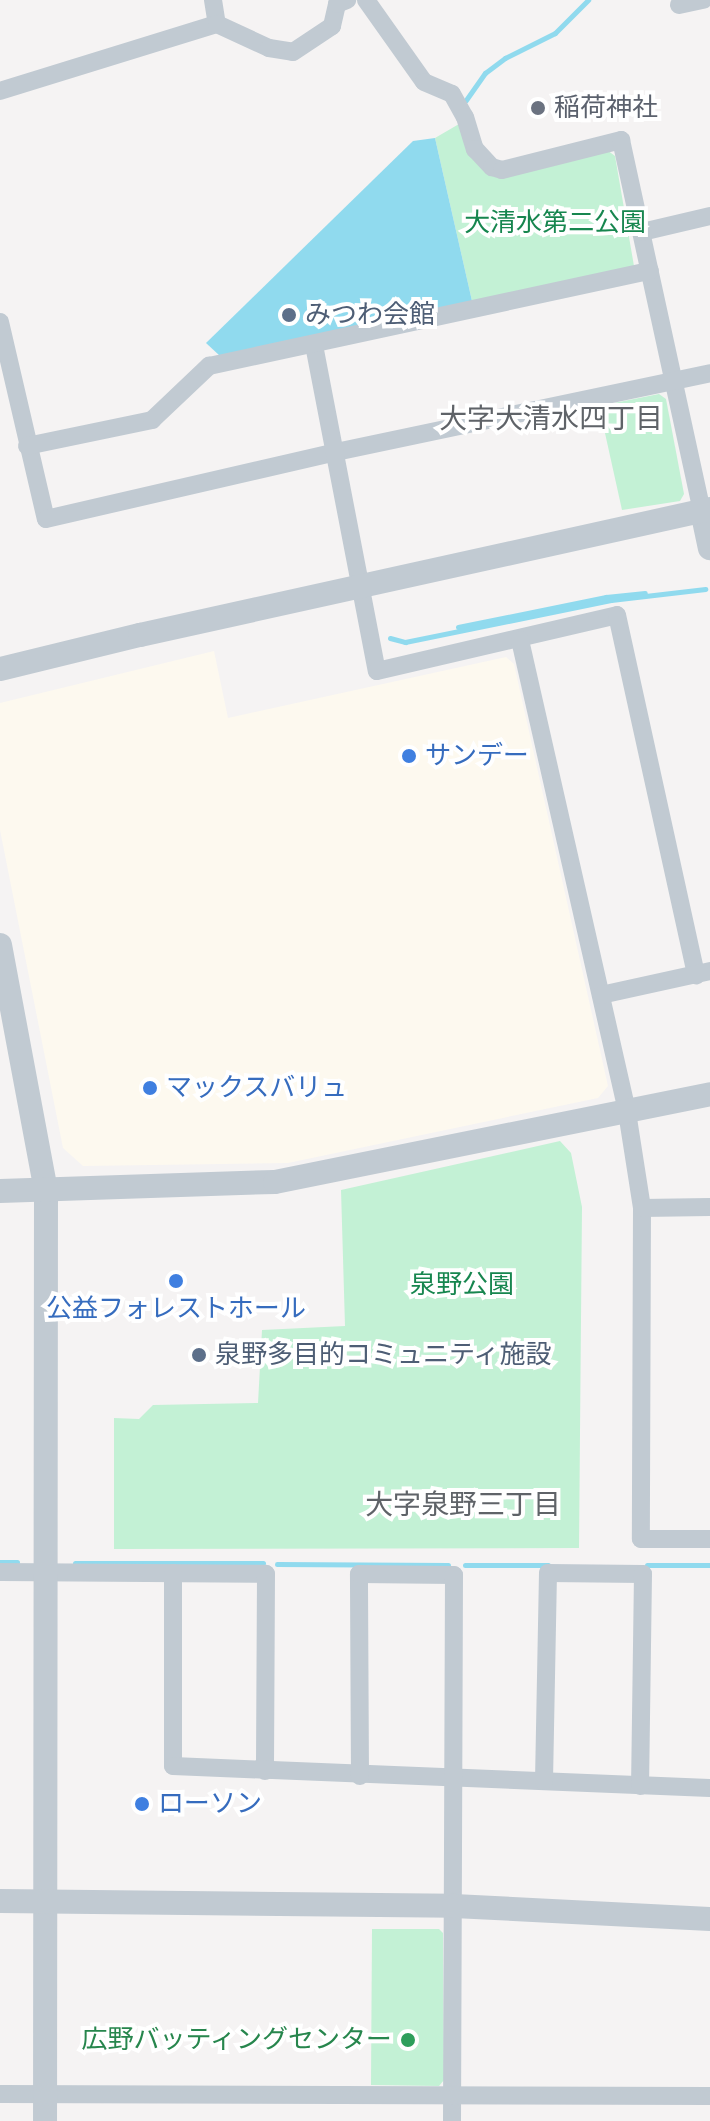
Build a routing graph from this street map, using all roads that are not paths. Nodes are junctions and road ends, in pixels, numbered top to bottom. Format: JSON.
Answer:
{"nodes":[{"id":1,"x":213,"y":0,"type":"edge"},
{"id":2,"x":366,"y":0,"type":"edge"},
{"id":3,"x":703,"y":0,"type":"edge"},
{"id":4,"x":339,"y":1,"type":"edge"},
{"id":5,"x":679,"y":5,"type":"dead end"},
{"id":6,"x":217,"y":24,"type":"junction"},
{"id":7,"x":0,"y":91,"type":"edge"},
{"id":8,"x":710,"y":216,"type":"edge"},
{"id":9,"x":642,"y":232,"type":"junction"},
{"id":10,"x":650,"y":271,"type":"junction"},
{"id":11,"x":0,"y":322,"type":"edge"},
{"id":12,"x":314,"y":345,"type":"junction"},
{"id":13,"x":710,"y":373,"type":"edge"},
{"id":14,"x":674,"y":381,"type":"junction"},
{"id":15,"x":27,"y":446,"type":"junction"},
{"id":16,"x":336,"y":452,"type":"junction"},
{"id":17,"x":706,"y":510,"type":"edge"},
{"id":18,"x":710,"y":548,"type":"edge"},
{"id":19,"x":363,"y":585,"type":"junction"},
{"id":20,"x":520,"y":640,"type":"junction"},
{"id":21,"x":0,"y":669,"type":"edge"},
{"id":22,"x":0,"y":945,"type":"edge"},
{"id":23,"x":703,"y":973,"type":"edge"},
{"id":24,"x":601,"y":995,"type":"junction"},
{"id":25,"x":710,"y":1094,"type":"edge"},
{"id":26,"x":627,"y":1112,"type":"junction"},
{"id":27,"x":46,"y":1190,"type":"junction"},
{"id":28,"x":0,"y":1191,"type":"edge"},
{"id":29,"x":710,"y":1207,"type":"edge"},
{"id":30,"x":642,"y":1208,"type":"junction"},
{"id":31,"x":710,"y":1539,"type":"edge"},
{"id":32,"x":0,"y":1572,"type":"edge"},
{"id":33,"x":173,"y":1573,"type":"junction"},
{"id":34,"x":46,"y":1574,"type":"junction"},
{"id":35,"x":265,"y":1771,"type":"junction"},
{"id":36,"x":360,"y":1776,"type":"junction"},
{"id":37,"x":454,"y":1780,"type":"junction"},
{"id":38,"x":544,"y":1781,"type":"junction"},
{"id":39,"x":640,"y":1786,"type":"junction"},
{"id":40,"x":710,"y":1788,"type":"edge"},
{"id":41,"x":45,"y":1900,"type":"junction"},
{"id":42,"x":0,"y":1901,"type":"edge"},
{"id":43,"x":454,"y":1906,"type":"junction"},
{"id":44,"x":710,"y":1919,"type":"edge"},
{"id":45,"x":0,"y":2094,"type":"edge"},
{"id":46,"x":45,"y":2094,"type":"junction"},
{"id":47,"x":710,"y":2096,"type":"edge"},
{"id":48,"x":452,"y":2097,"type":"junction"},
{"id":49,"x":45,"y":2121,"type":"edge"},
{"id":50,"x":452,"y":2121,"type":"edge"}],
"edges":[{"from":1,"to":6,"type":"street"},
{"from":2,"to":9,"type":"street"},
{"from":3,"to":5,"type":"street"},
{"from":4,"to":6,"type":"street"},
{"from":6,"to":7,"type":"street"},
{"from":8,"to":9,"type":"street"},
{"from":9,"to":10,"type":"street"},
{"from":10,"to":12,"type":"street"},
{"from":10,"to":14,"type":"street"},
{"from":11,"to":15,"type":"street"},
{"from":12,"to":15,"type":"street"},
{"from":12,"to":16,"type":"street"},
{"from":13,"to":14,"type":"street"},
{"from":14,"to":16,"type":"street"},
{"from":14,"to":17,"type":"street"},
{"from":15,"to":16,"type":"street"},
{"from":16,"to":19,"type":"street"},
{"from":17,"to":18,"type":"street"},
{"from":17,"to":19,"type":"street"},
{"from":19,"to":20,"type":"street"},
{"from":19,"to":21,"type":"street"},
{"from":20,"to":23,"type":"street"},
{"from":20,"to":24,"type":"street"},
{"from":22,"to":27,"type":"street"},
{"from":23,"to":24,"type":"street"},
{"from":24,"to":26,"type":"street"},
{"from":25,"to":26,"type":"street"},
{"from":26,"to":27,"type":"street"},
{"from":26,"to":30,"type":"street"},
{"from":27,"to":28,"type":"street"},
{"from":27,"to":34,"type":"street"},
{"from":29,"to":30,"type":"street"},
{"from":30,"to":31,"type":"street"},
{"from":32,"to":34,"type":"street"},
{"from":33,"to":34,"type":"street"},
{"from":33,"to":35,"type":"street"},
{"from":33,"to":35,"type":"street"},
{"from":34,"to":41,"type":"street"},
{"from":35,"to":36,"type":"street"},
{"from":36,"to":37,"type":"street"},
{"from":36,"to":37,"type":"street"},
{"from":37,"to":38,"type":"street"},
{"from":37,"to":43,"type":"street"},
{"from":38,"to":39,"type":"street"},
{"from":38,"to":39,"type":"street"},
{"from":39,"to":40,"type":"street"},
{"from":41,"to":42,"type":"street"},
{"from":41,"to":43,"type":"street"},
{"from":41,"to":46,"type":"street"},
{"from":43,"to":44,"type":"street"},
{"from":43,"to":48,"type":"street"},
{"from":45,"to":46,"type":"street"},
{"from":46,"to":48,"type":"street"},
{"from":46,"to":49,"type":"street"},
{"from":47,"to":48,"type":"street"},
{"from":48,"to":50,"type":"street"}]}
